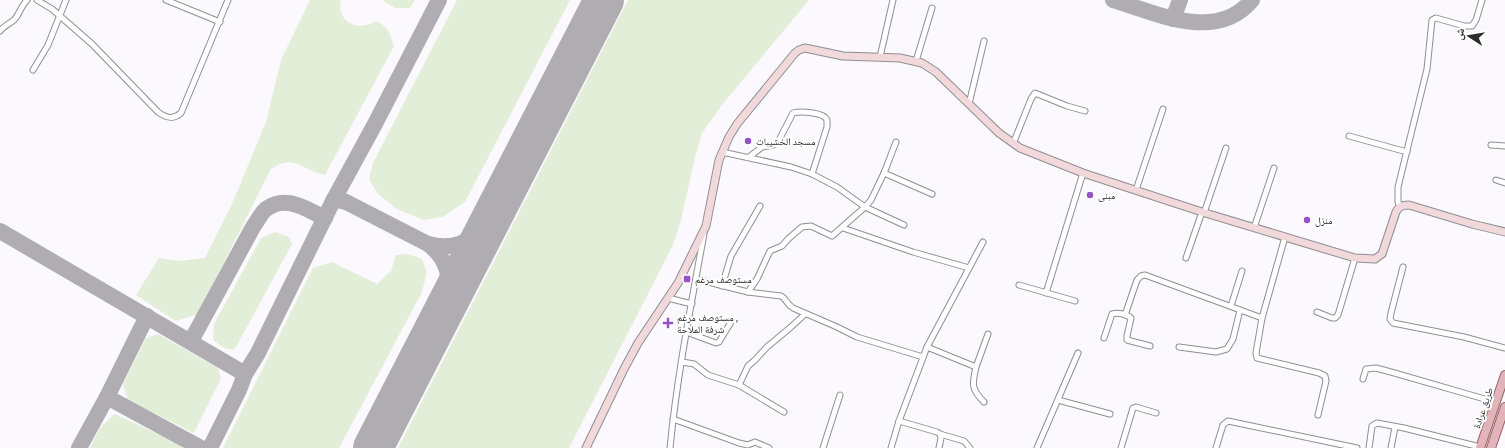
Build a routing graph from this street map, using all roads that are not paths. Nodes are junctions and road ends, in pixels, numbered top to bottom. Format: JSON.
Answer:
{"nodes":[{"id":1,"x":27,"y":0,"type":"edge"},
{"id":2,"x":37,"y":0,"type":"edge"},
{"id":3,"x":66,"y":0,"type":"edge"},
{"id":4,"x":166,"y":0,"type":"edge"},
{"id":5,"x":228,"y":0,"type":"edge"},
{"id":6,"x":893,"y":0,"type":"edge"},
{"id":7,"x":1482,"y":0,"type":"edge"},
{"id":8,"x":932,"y":8,"type":"dead end"},
{"id":9,"x":60,"y":16,"type":"junction"},
{"id":10,"x":220,"y":22,"type":"junction"},
{"id":11,"x":0,"y":31,"type":"edge"},
{"id":12,"x":984,"y":41,"type":"dead end"},
{"id":13,"x":880,"y":58,"type":"junction"},
{"id":14,"x":916,"y":61,"type":"junction"},
{"id":15,"x":34,"y":70,"type":"dead end"},
{"id":16,"x":969,"y":104,"type":"junction"},
{"id":17,"x":1163,"y":109,"type":"dead end"},
{"id":18,"x":1085,"y":111,"type":"dead end"},
{"id":19,"x":1349,"y":136,"type":"dead end"},
{"id":20,"x":896,"y":142,"type":"dead end"},
{"id":21,"x":1013,"y":144,"type":"junction"},
{"id":22,"x":1491,"y":145,"type":"dead end"},
{"id":23,"x":1505,"y":146,"type":"edge"},
{"id":24,"x":1226,"y":148,"type":"dead end"},
{"id":25,"x":722,"y":152,"type":"junction"},
{"id":26,"x":1407,"y":152,"type":"junction"},
{"id":27,"x":749,"y":157,"type":"junction"},
{"id":28,"x":1274,"y":168,"type":"dead end"},
{"id":29,"x":884,"y":173,"type":"junction"},
{"id":30,"x":1082,"y":173,"type":"junction"},
{"id":31,"x":812,"y":174,"type":"junction"},
{"id":32,"x":1496,"y":180,"type":"dead end"},
{"id":33,"x":1505,"y":183,"type":"edge"},
{"id":34,"x":1136,"y":190,"type":"junction"},
{"id":35,"x":932,"y":194,"type":"dead end"},
{"id":36,"x":760,"y":206,"type":"dead end"},
{"id":37,"x":865,"y":207,"type":"junction"},
{"id":38,"x":1400,"y":207,"type":"junction"},
{"id":39,"x":1203,"y":213,"type":"junction"},
{"id":40,"x":904,"y":225,"type":"dead end"},
{"id":41,"x":706,"y":226,"type":"junction"},
{"id":42,"x":843,"y":228,"type":"junction"},
{"id":43,"x":1254,"y":228,"type":"junction"},
{"id":44,"x":1505,"y":232,"type":"edge"},
{"id":45,"x":1285,"y":237,"type":"junction"},
{"id":46,"x":983,"y":242,"type":"dead end"},
{"id":47,"x":1186,"y":258,"type":"dead end"},
{"id":48,"x":1356,"y":258,"type":"junction"},
{"id":49,"x":969,"y":268,"type":"junction"},
{"id":50,"x":1403,"y":268,"type":"dead end"},
{"id":51,"x":1242,"y":271,"type":"dead end"},
{"id":52,"x":696,"y":279,"type":"junction"},
{"id":53,"x":1019,"y":285,"type":"dead end"},
{"id":54,"x":722,"y":286,"type":"junction"},
{"id":55,"x":748,"y":292,"type":"junction"},
{"id":56,"x":1046,"y":293,"type":"junction"},
{"id":57,"x":668,"y":298,"type":"junction"},
{"id":58,"x":1075,"y":301,"type":"dead end"},
{"id":59,"x":692,"y":304,"type":"junction"},
{"id":60,"x":1231,"y":306,"type":"junction"},
{"id":61,"x":1240,"y":310,"type":"junction"},
{"id":62,"x":1317,"y":312,"type":"dead end"},
{"id":63,"x":805,"y":314,"type":"junction"},
{"id":64,"x":1125,"y":315,"type":"junction"},
{"id":65,"x":1262,"y":318,"type":"junction"},
{"id":66,"x":731,"y":322,"type":"dead end"},
{"id":67,"x":686,"y":332,"type":"junction"},
{"id":68,"x":988,"y":334,"type":"dead end"},
{"id":69,"x":1104,"y":338,"type":"dead end"},
{"id":70,"x":1150,"y":346,"type":"dead end"},
{"id":71,"x":927,"y":347,"type":"junction"},
{"id":72,"x":1179,"y":347,"type":"dead end"},
{"id":73,"x":1505,"y":348,"type":"edge"},
{"id":74,"x":1078,"y":353,"type":"dead end"},
{"id":75,"x":923,"y":357,"type":"junction"},
{"id":76,"x":682,"y":362,"type":"junction"},
{"id":77,"x":976,"y":367,"type":"junction"},
{"id":78,"x":1505,"y":375,"type":"edge"},
{"id":79,"x":1363,"y":379,"type":"dead end"},
{"id":80,"x":739,"y":385,"type":"junction"},
{"id":81,"x":1502,"y":392,"type":"edge"},
{"id":82,"x":840,"y":395,"type":"dead end"},
{"id":83,"x":1058,"y":400,"type":"junction"},
{"id":84,"x":984,"y":402,"type":"dead end"},
{"id":85,"x":1495,"y":402,"type":"junction"},
{"id":86,"x":1505,"y":407,"type":"edge"},
{"id":87,"x":784,"y":412,"type":"dead end"},
{"id":88,"x":1156,"y":413,"type":"dead end"},
{"id":89,"x":1110,"y":414,"type":"dead end"},
{"id":90,"x":1318,"y":415,"type":"dead end"},
{"id":91,"x":673,"y":419,"type":"junction"},
{"id":92,"x":899,"y":421,"type":"junction"},
{"id":93,"x":1395,"y":427,"type":"junction"},
{"id":94,"x":940,"y":434,"type":"junction"},
{"id":95,"x":586,"y":448,"type":"edge"},
{"id":96,"x":670,"y":448,"type":"edge"},
{"id":97,"x":769,"y":448,"type":"edge"},
{"id":98,"x":824,"y":448,"type":"edge"},
{"id":99,"x":891,"y":448,"type":"edge"},
{"id":100,"x":939,"y":448,"type":"edge"},
{"id":101,"x":970,"y":448,"type":"edge"},
{"id":102,"x":1036,"y":448,"type":"edge"},
{"id":103,"x":1121,"y":448,"type":"edge"},
{"id":104,"x":1216,"y":448,"type":"edge"},
{"id":105,"x":1357,"y":448,"type":"edge"},
{"id":106,"x":1369,"y":448,"type":"edge"},
{"id":107,"x":1391,"y":448,"type":"edge"},
{"id":108,"x":1480,"y":448,"type":"edge"},
{"id":109,"x":1492,"y":448,"type":"edge"}],
"edges":[{"from":1,"to":11,"type":"street"},
{"from":2,"to":9,"type":"street"},
{"from":3,"to":9,"type":"street"},
{"from":4,"to":10,"type":"street"},
{"from":5,"to":10,"type":"street"},
{"from":6,"to":13,"type":"street"},
{"from":7,"to":26,"type":"street"},
{"from":8,"to":14,"type":"street"},
{"from":9,"to":10,"type":"street"},
{"from":9,"to":15,"type":"street"},
{"from":12,"to":16,"type":"street"},
{"from":13,"to":14,"type":"main road"},
{"from":13,"to":25,"type":"main road"},
{"from":14,"to":16,"type":"main road"},
{"from":16,"to":21,"type":"main road"},
{"from":17,"to":34,"type":"street"},
{"from":18,"to":21,"type":"street"},
{"from":19,"to":26,"type":"street"},
{"from":20,"to":29,"type":"street"},
{"from":21,"to":30,"type":"main road"},
{"from":22,"to":23,"type":"street"},
{"from":24,"to":39,"type":"street"},
{"from":25,"to":27,"type":"street"},
{"from":25,"to":41,"type":"main road"},
{"from":26,"to":38,"type":"street"},
{"from":27,"to":31,"type":"street"},
{"from":27,"to":31,"type":"street"},
{"from":28,"to":43,"type":"street"},
{"from":29,"to":35,"type":"street"},
{"from":29,"to":37,"type":"street"},
{"from":30,"to":34,"type":"main road"},
{"from":30,"to":56,"type":"street"},
{"from":31,"to":37,"type":"street"},
{"from":32,"to":33,"type":"street"},
{"from":34,"to":39,"type":"main road"},
{"from":36,"to":54,"type":"street"},
{"from":37,"to":40,"type":"street"},
{"from":37,"to":42,"type":"street"},
{"from":38,"to":44,"type":"main road"},
{"from":38,"to":48,"type":"main road"},
{"from":39,"to":43,"type":"main road"},
{"from":39,"to":47,"type":"street"},
{"from":41,"to":52,"type":"street"},
{"from":41,"to":57,"type":"main road"},
{"from":42,"to":49,"type":"street"},
{"from":42,"to":55,"type":"street"},
{"from":43,"to":45,"type":"main road"},
{"from":45,"to":48,"type":"main road"},
{"from":45,"to":65,"type":"street"},
{"from":46,"to":49,"type":"street"},
{"from":48,"to":62,"type":"street"},
{"from":49,"to":71,"type":"street"},
{"from":50,"to":73,"type":"street"},
{"from":51,"to":60,"type":"street"},
{"from":52,"to":54,"type":"street"},
{"from":52,"to":59,"type":"street"},
{"from":53,"to":56,"type":"street"},
{"from":54,"to":55,"type":"street"},
{"from":55,"to":63,"type":"street"},
{"from":56,"to":58,"type":"street"},
{"from":57,"to":59,"type":"street"},
{"from":57,"to":95,"type":"main road"},
{"from":59,"to":67,"type":"street"},
{"from":60,"to":61,"type":"street"},
{"from":60,"to":64,"type":"street"},
{"from":61,"to":65,"type":"street"},
{"from":61,"to":72,"type":"street"},
{"from":63,"to":75,"type":"street"},
{"from":63,"to":80,"type":"street"},
{"from":64,"to":69,"type":"street"},
{"from":64,"to":70,"type":"street"},
{"from":65,"to":90,"type":"street"},
{"from":66,"to":67,"type":"street"},
{"from":67,"to":76,"type":"street"},
{"from":68,"to":77,"type":"street"},
{"from":71,"to":75,"type":"street"},
{"from":71,"to":77,"type":"street"},
{"from":74,"to":83,"type":"street"},
{"from":75,"to":92,"type":"street"},
{"from":76,"to":80,"type":"street"},
{"from":76,"to":91,"type":"street"},
{"from":77,"to":84,"type":"street"},
{"from":78,"to":81,"type":"main road","name":"طريق عرادة"},
{"from":79,"to":85,"type":"street"},
{"from":80,"to":87,"type":"street"},
{"from":81,"to":85,"type":"main road","name":"طريق عرادة"},
{"from":82,"to":98,"type":"street"},
{"from":83,"to":89,"type":"street"},
{"from":83,"to":102,"type":"street"},
{"from":85,"to":108,"type":"main road","name":"طريق عرادة"},
{"from":86,"to":109,"type":"main road"},
{"from":88,"to":103,"type":"street"},
{"from":91,"to":96,"type":"street"},
{"from":91,"to":97,"type":"street"},
{"from":92,"to":94,"type":"street"},
{"from":92,"to":99,"type":"street"},
{"from":93,"to":106,"type":"street"},
{"from":93,"to":107,"type":"street"},
{"from":93,"to":108,"type":"street"},
{"from":94,"to":100,"type":"street"},
{"from":94,"to":101,"type":"street"},
{"from":104,"to":105,"type":"street"}]}
